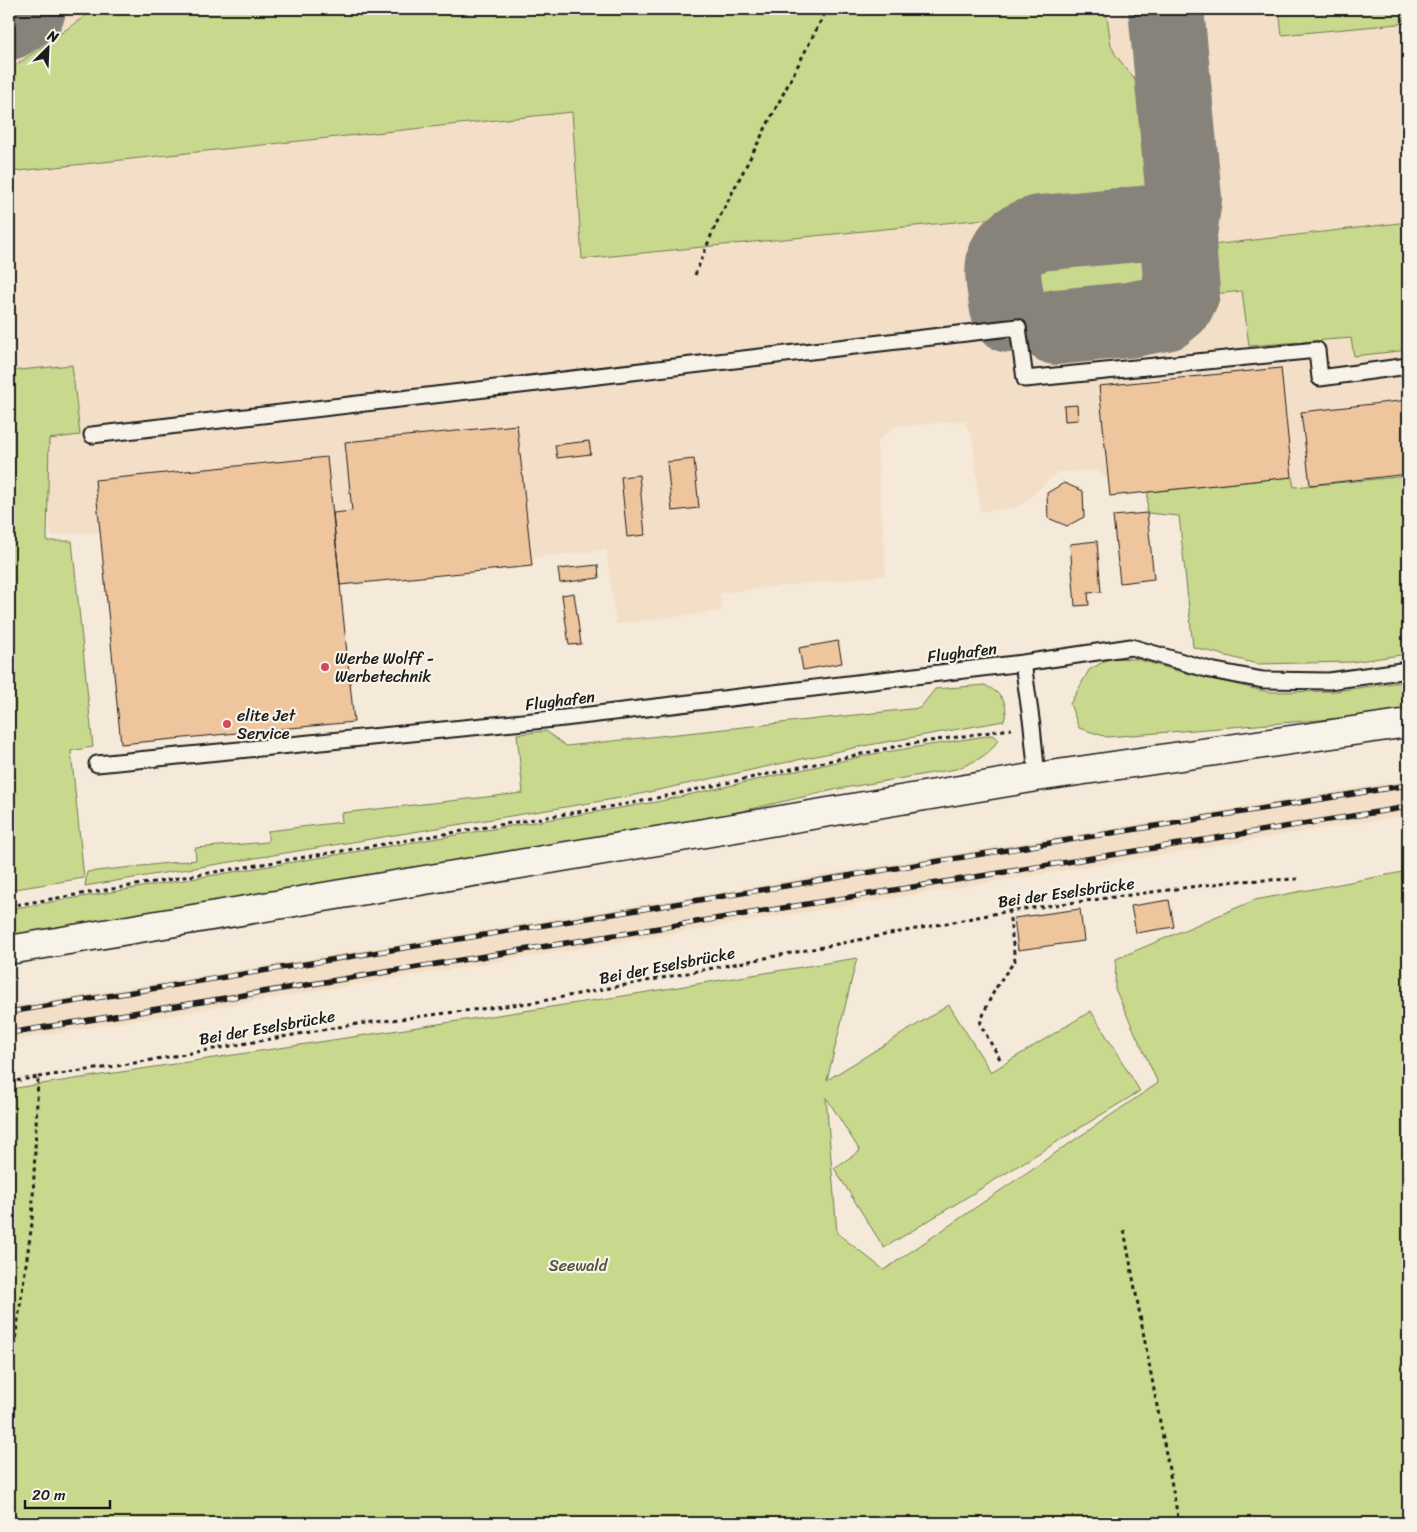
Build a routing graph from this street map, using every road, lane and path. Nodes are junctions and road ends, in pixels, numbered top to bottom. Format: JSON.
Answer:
{"nodes":[{"id":1,"x":827,"y":9,"type":"edge"},
{"id":2,"x":695,"y":275,"type":"dead end"},
{"id":3,"x":1408,"y":366,"type":"edge"},
{"id":4,"x":92,"y":435,"type":"dead end"},
{"id":5,"x":1022,"y":663,"type":"junction"},
{"id":6,"x":1408,"y":670,"type":"edge"},
{"id":7,"x":1408,"y":723,"type":"edge"},
{"id":8,"x":1032,"y":726,"type":"junction"},
{"id":9,"x":97,"y":764,"type":"dead end"},
{"id":10,"x":1037,"y":777,"type":"junction"},
{"id":11,"x":1300,"y":879,"type":"dead end"},
{"id":12,"x":9,"y":906,"type":"edge"},
{"id":13,"x":1009,"y":911,"type":"junction"},
{"id":14,"x":9,"y":950,"type":"edge"},
{"id":15,"x":1000,"y":1059,"type":"dead end"},
{"id":16,"x":38,"y":1077,"type":"junction"},
{"id":17,"x":9,"y":1082,"type":"edge"},
{"id":18,"x":1124,"y":1230,"type":"dead end"},
{"id":19,"x":9,"y":1382,"type":"edge"},
{"id":20,"x":1179,"y":1523,"type":"edge"}],
"edges":[{"from":1,"to":2,"type":"path"},
{"from":3,"to":4,"type":"lane"},
{"from":5,"to":6,"type":"lane","name":"Flughafen"},
{"from":5,"to":8,"type":"lane"},
{"from":5,"to":9,"type":"lane","name":"Flughafen"},
{"from":7,"to":10,"type":"street"},
{"from":8,"to":10,"type":"lane"},
{"from":8,"to":12,"type":"path"},
{"from":10,"to":14,"type":"street"},
{"from":11,"to":13,"type":"path","name":"Bei der Eselsbrücke"},
{"from":13,"to":15,"type":"path"},
{"from":13,"to":16,"type":"path","name":"Bei der Eselsbrücke"},
{"from":16,"to":17,"type":"path","name":"Bei der Eselsbrücke"},
{"from":16,"to":19,"type":"path"},
{"from":18,"to":20,"type":"path"}]}
